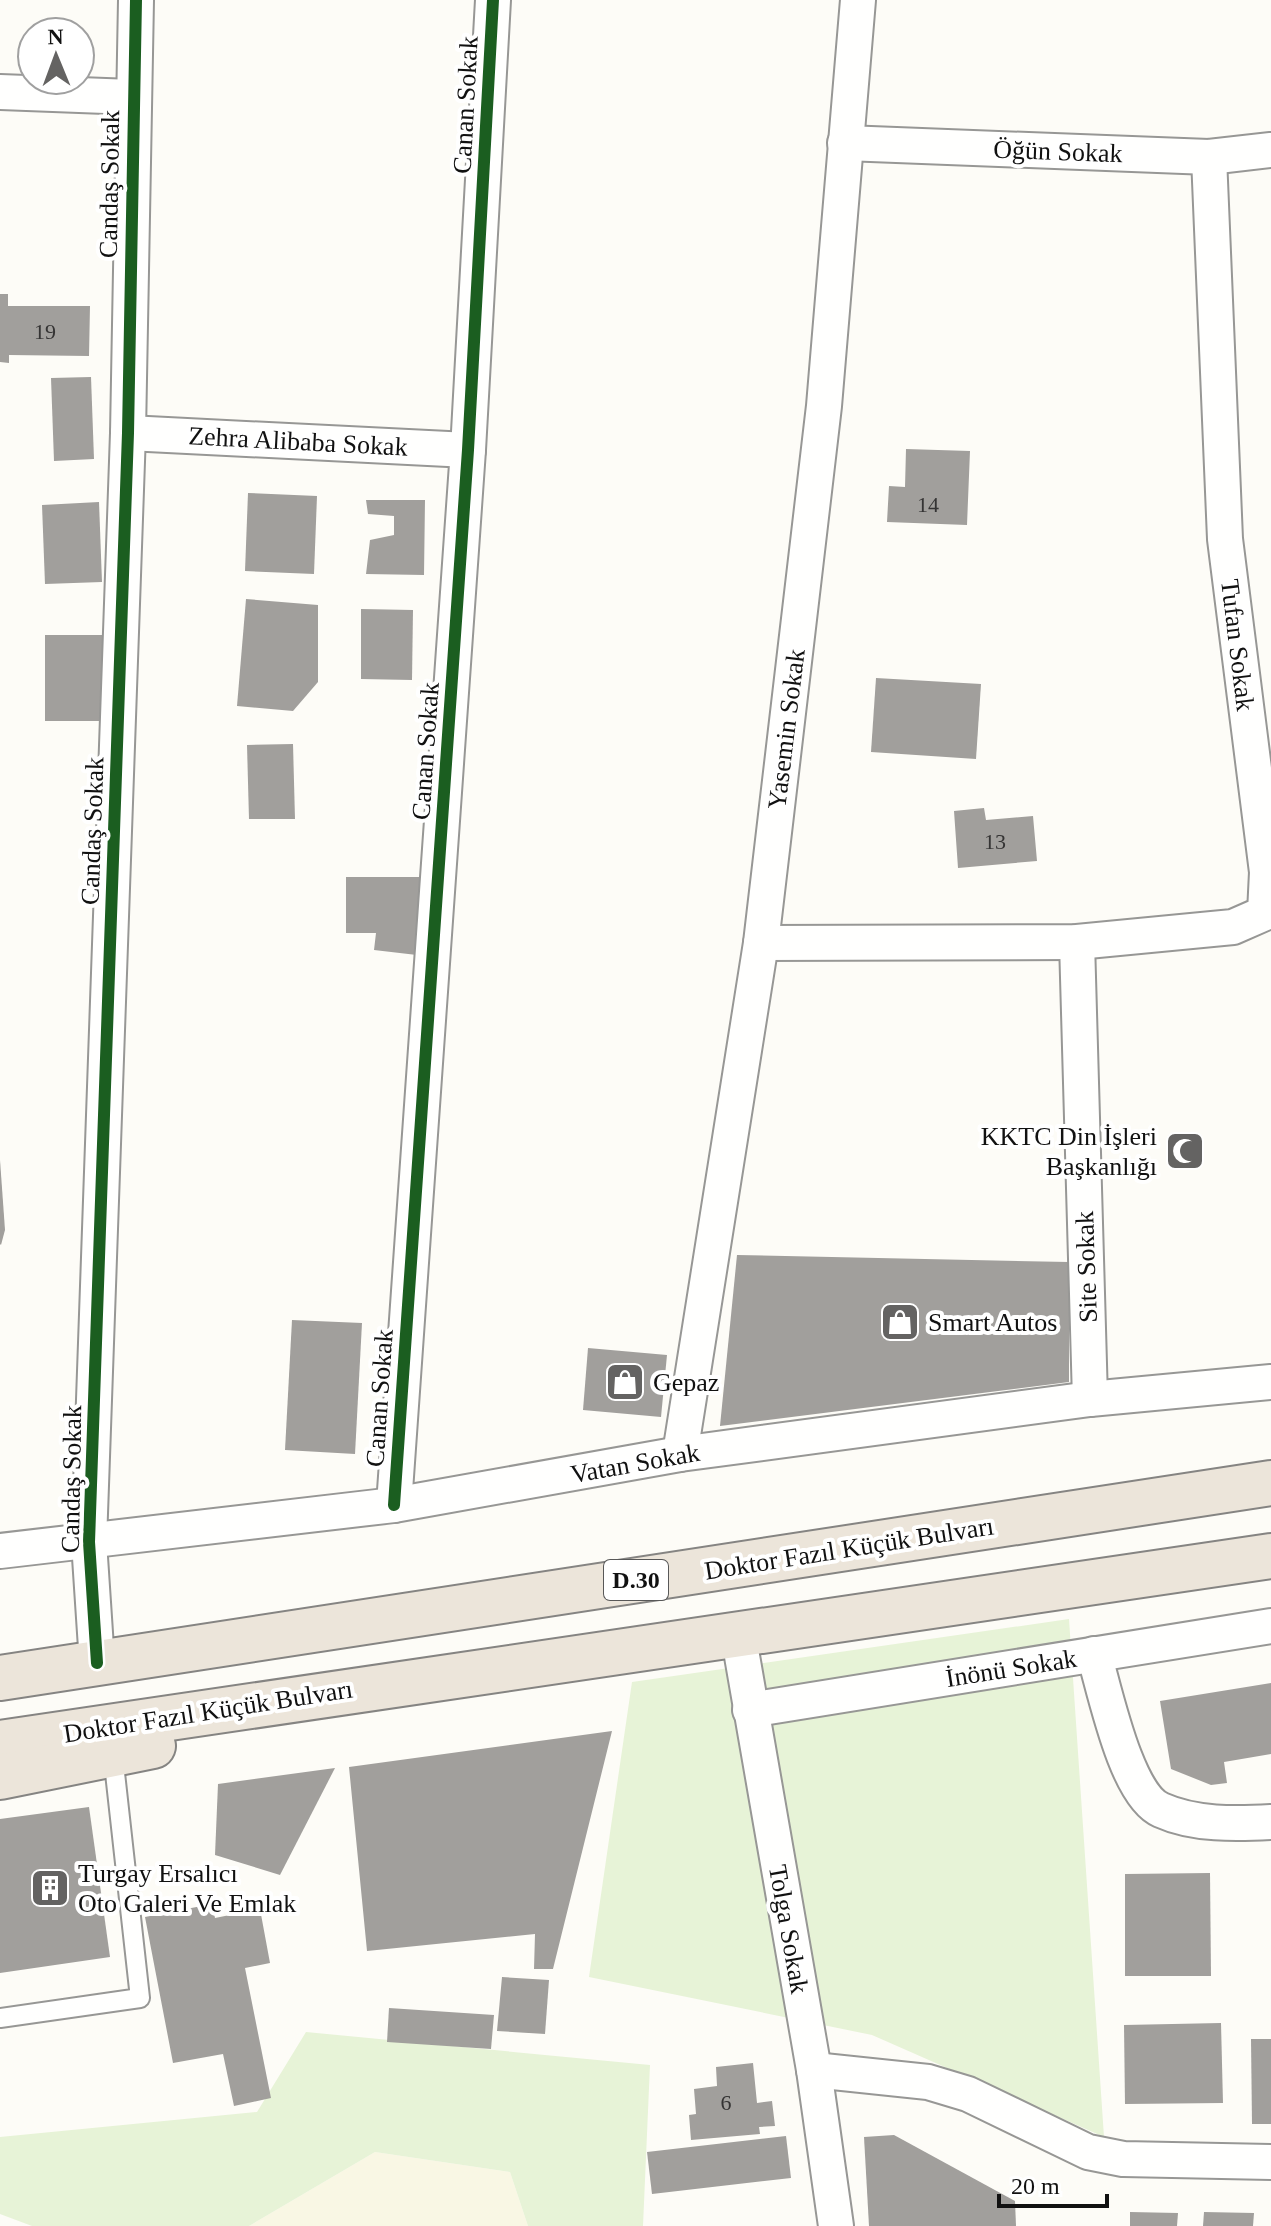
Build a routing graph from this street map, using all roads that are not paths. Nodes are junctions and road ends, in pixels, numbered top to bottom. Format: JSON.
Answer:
{"nodes":[{"id":1,"x":136,"y":0,"type":"edge"},
{"id":2,"x":493,"y":0,"type":"edge"},
{"id":3,"x":858,"y":0,"type":"edge"},
{"id":4,"x":0,"y":92,"type":"edge"},
{"id":5,"x":132,"y":97,"type":"junction"},
{"id":6,"x":845,"y":143,"type":"junction"},
{"id":7,"x":1271,"y":150,"type":"edge"},
{"id":8,"x":1209,"y":157,"type":"junction"},
{"id":9,"x":128,"y":433,"type":"junction"},
{"id":10,"x":468,"y":450,"type":"junction"},
{"id":11,"x":1077,"y":942,"type":"junction"},
{"id":12,"x":761,"y":943,"type":"junction"},
{"id":13,"x":1271,"y":1382,"type":"edge"},
{"id":14,"x":1090,"y":1399,"type":"junction"},
{"id":15,"x":680,"y":1454,"type":"junction"},
{"id":16,"x":1271,"y":1483,"type":"edge"},
{"id":17,"x":394,"y":1505,"type":"junction"},
{"id":18,"x":89,"y":1542,"type":"junction"},
{"id":19,"x":0,"y":1551,"type":"edge"},
{"id":20,"x":1271,"y":1556,"type":"edge"},
{"id":21,"x":1271,"y":1626,"type":"edge"},
{"id":22,"x":738,"y":1633,"type":"junction"},
{"id":23,"x":1094,"y":1654,"type":"junction"},
{"id":24,"x":97,"y":1663,"type":"junction"},
{"id":25,"x":0,"y":1678,"type":"edge"},
{"id":26,"x":267,"y":1702,"type":"junction"},
{"id":27,"x":750,"y":1710,"type":"junction"},
{"id":28,"x":0,"y":1743,"type":"edge"},
{"id":29,"x":113,"y":1755,"type":"junction"},
{"id":30,"x":0,"y":1777,"type":"edge"},
{"id":31,"x":1271,"y":1822,"type":"edge"},
{"id":32,"x":0,"y":2018,"type":"edge"},
{"id":33,"x":814,"y":2070,"type":"junction"},
{"id":34,"x":1271,"y":2162,"type":"edge"},
{"id":35,"x":836,"y":2226,"type":"edge"}],
"edges":[{"from":1,"to":5,"type":"street","name":"Candaş Sokak"},
{"from":2,"to":10,"type":"street","name":"Canan Sokak"},
{"from":3,"to":6,"type":"street","name":"Yasemin Sokak"},
{"from":4,"to":5,"type":"street"},
{"from":5,"to":9,"type":"street","name":"Candaş Sokak"},
{"from":6,"to":8,"type":"street","name":"Öğün Sokak"},
{"from":6,"to":12,"type":"street","name":"Yasemin Sokak"},
{"from":7,"to":8,"type":"street","name":"Öğün Sokak"},
{"from":8,"to":11,"type":"street","name":"Tufan Sokak"},
{"from":9,"to":10,"type":"street","name":"Zehra Alibaba Sokak"},
{"from":9,"to":18,"type":"street","name":"Candaş Sokak"},
{"from":10,"to":17,"type":"street","name":"Canan Sokak"},
{"from":11,"to":12,"type":"street","name":"Tufan Sokak"},
{"from":11,"to":14,"type":"street","name":"Site Sokak"},
{"from":12,"to":15,"type":"street","name":"Yasemin Sokak"},
{"from":13,"to":14,"type":"street","name":"Vatan Sokak"},
{"from":14,"to":15,"type":"street","name":"Vatan Sokak"},
{"from":15,"to":17,"type":"street","name":"Vatan Sokak"},
{"from":16,"to":24,"type":"highway","name":"Doktor Fazıl Küçük Bulvarı","number":"D.30"},
{"from":17,"to":18,"type":"street","name":"Vatan Sokak"},
{"from":18,"to":19,"type":"street","name":"Vatan Sokak"},
{"from":18,"to":24,"type":"street","name":"Candaş Sokak"},
{"from":20,"to":22,"type":"highway","name":"Doktor Fazıl Küçük Bulvarı"},
{"from":21,"to":23,"type":"street","name":"İnönü Sokak"},
{"from":22,"to":26,"type":"highway","name":"Doktor Fazıl Küçük Bulvarı"},
{"from":22,"to":27,"type":"street","name":"Tolga Sokak"},
{"from":23,"to":27,"type":"street","name":"İnönü Sokak"},
{"from":23,"to":31,"type":"street"},
{"from":24,"to":25,"type":"highway","name":"Doktor Fazıl Küçük Bulvarı","number":"D.30"},
{"from":26,"to":28,"type":"highway","name":"Doktor Fazıl Küçük Bulvarı"},
{"from":26,"to":29,"type":"highway"},
{"from":27,"to":33,"type":"street","name":"Tolga Sokak"},
{"from":29,"to":30,"type":"highway"},
{"from":29,"to":32,"type":"lane"},
{"from":33,"to":34,"type":"street"},
{"from":33,"to":35,"type":"street","name":"Tolga Sokak"}]}
